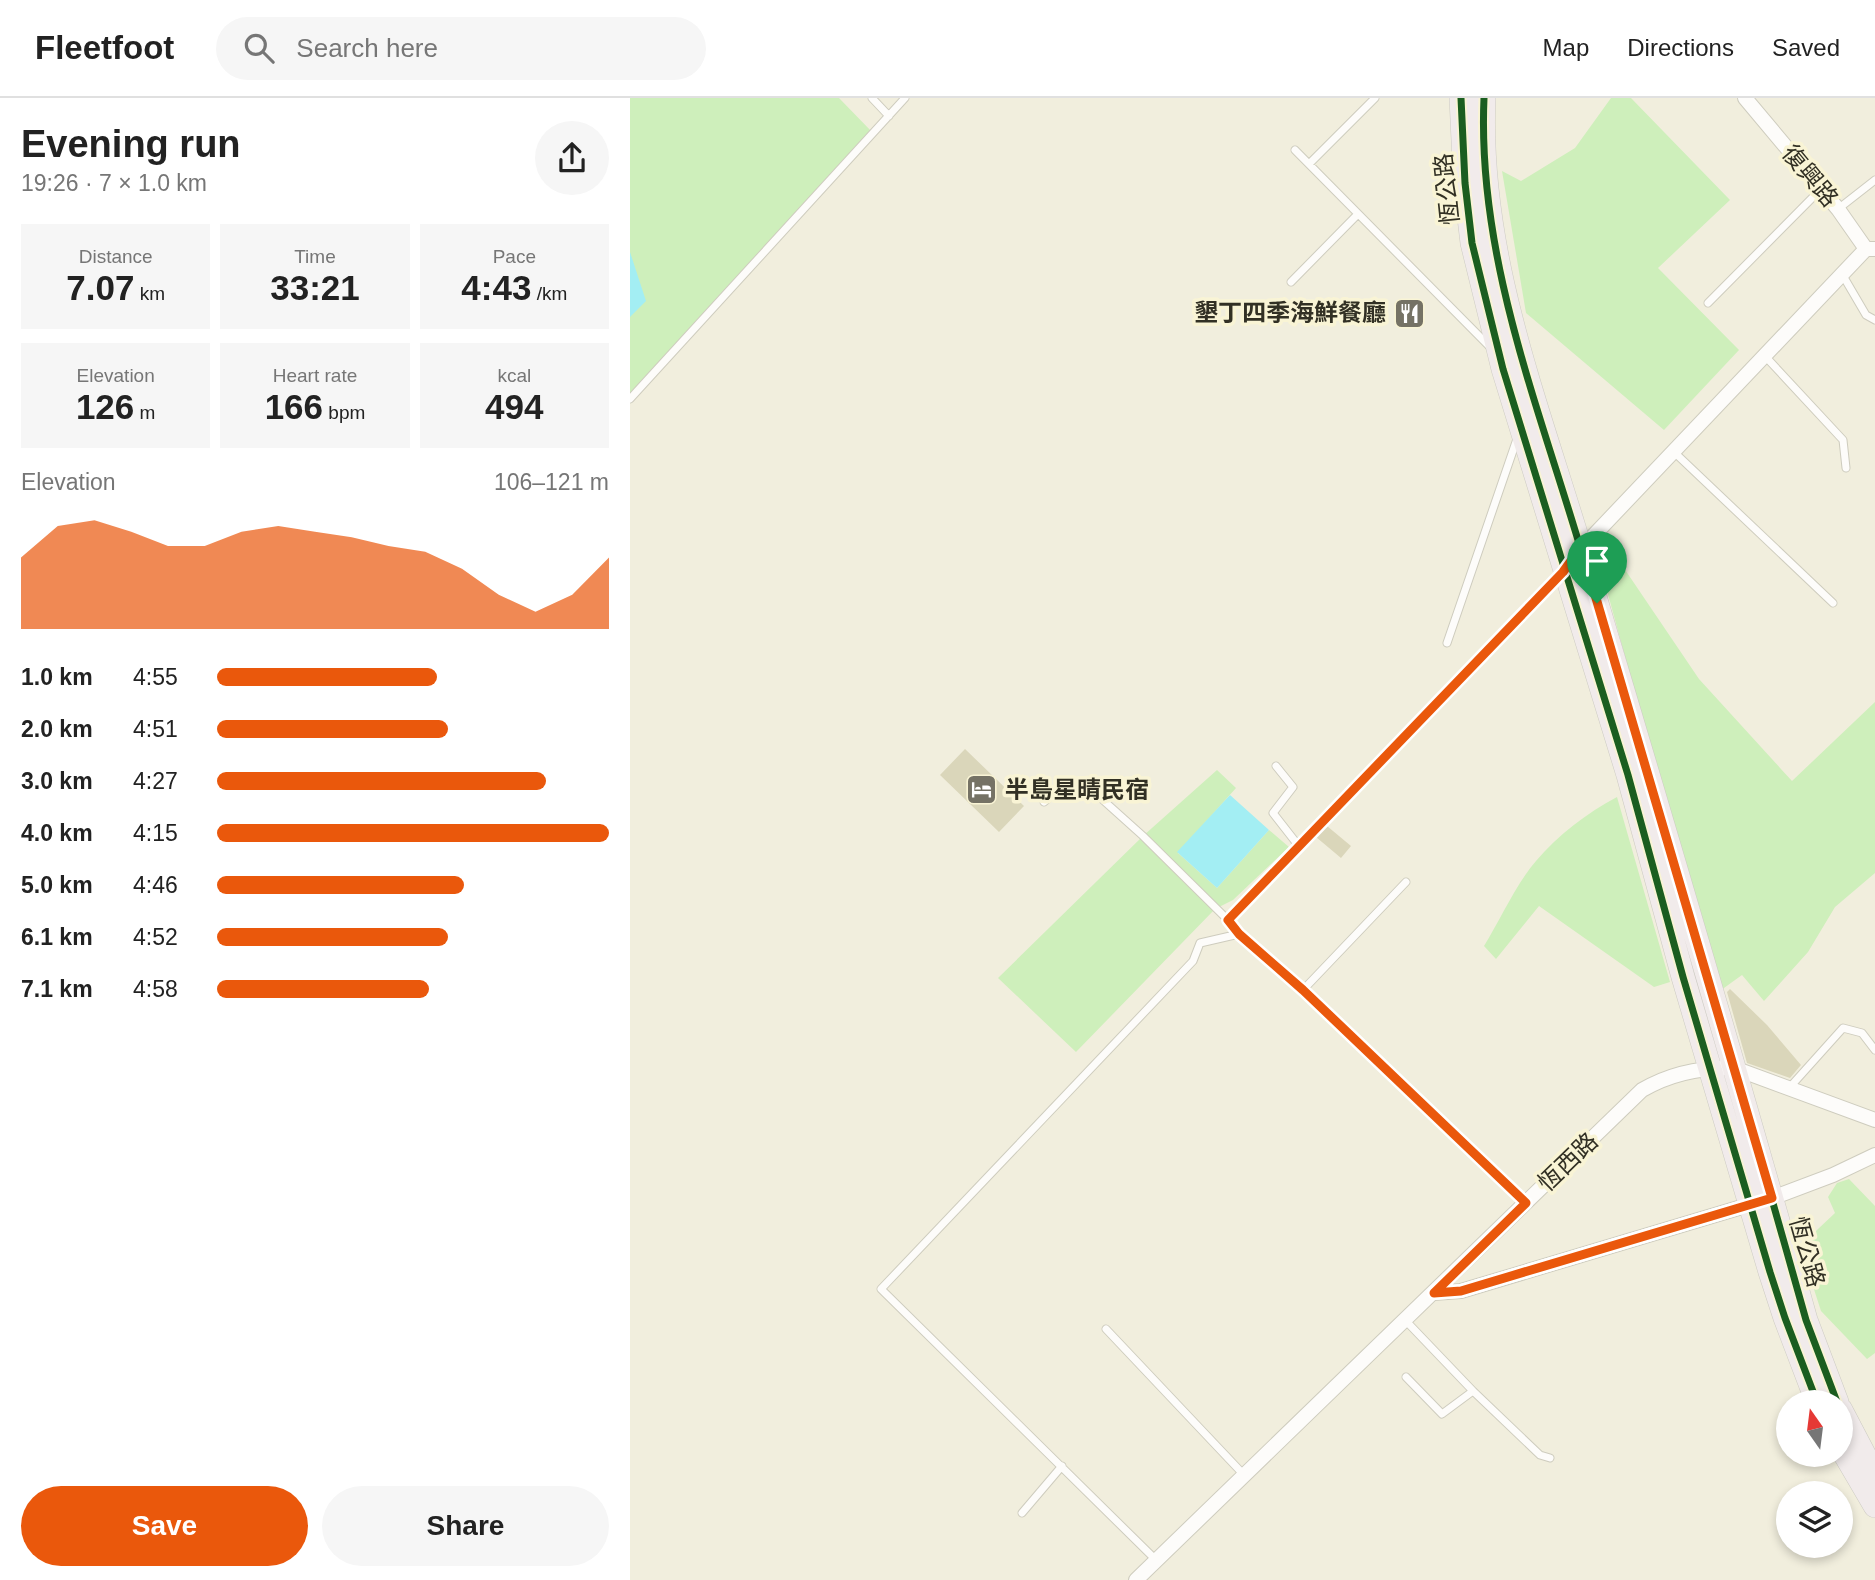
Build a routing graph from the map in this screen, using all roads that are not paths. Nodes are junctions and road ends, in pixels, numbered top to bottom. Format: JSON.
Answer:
{"nodes":[{"id":1,"x":872,"y":98,"type":"edge"},
{"id":2,"x":905,"y":98,"type":"edge"},
{"id":3,"x":1375,"y":98,"type":"edge"},
{"id":4,"x":1461,"y":98,"type":"edge"},
{"id":5,"x":1484,"y":98,"type":"edge"},
{"id":6,"x":1745,"y":98,"type":"edge"},
{"id":7,"x":890,"y":116,"type":"junction"},
{"id":8,"x":1295,"y":150,"type":"dead end"},
{"id":9,"x":1309,"y":164,"type":"junction"},
{"id":10,"x":1875,"y":180,"type":"edge"},
{"id":11,"x":1821,"y":189,"type":"junction"},
{"id":12,"x":1838,"y":209,"type":"junction"},
{"id":13,"x":1358,"y":214,"type":"junction"},
{"id":14,"x":1870,"y":249,"type":"edge"},
{"id":15,"x":1841,"y":273,"type":"junction"},
{"id":16,"x":1291,"y":282,"type":"dead end"},
{"id":17,"x":1708,"y":303,"type":"dead end"},
{"id":18,"x":1875,"y":320,"type":"edge"},
{"id":19,"x":1763,"y":355,"type":"junction"},
{"id":20,"x":1501,"y":358,"type":"junction"},
{"id":21,"x":630,"y":400,"type":"edge"},
{"id":22,"x":1521,"y":428,"type":"junction"},
{"id":23,"x":1674,"y":452,"type":"junction"},
{"id":24,"x":1846,"y":468,"type":"dead end"},
{"id":25,"x":1581,"y":547,"type":"junction"},
{"id":26,"x":1563,"y":572,"type":"junction"},
{"id":27,"x":1833,"y":603,"type":"dead end"},
{"id":28,"x":1447,"y":643,"type":"dead end"},
{"id":29,"x":1276,"y":766,"type":"dead end"},
{"id":30,"x":1044,"y":802,"type":"dead end"},
{"id":31,"x":1298,"y":845,"type":"junction"},
{"id":32,"x":1406,"y":882,"type":"dead end"},
{"id":33,"x":1228,"y":920,"type":"junction"},
{"id":34,"x":1239,"y":934,"type":"junction"},
{"id":35,"x":1303,"y":990,"type":"junction"},
{"id":36,"x":1875,"y":1050,"type":"edge"},
{"id":37,"x":1709,"y":1068,"type":"junction"},
{"id":38,"x":1734,"y":1068,"type":"junction"},
{"id":39,"x":1790,"y":1087,"type":"junction"},
{"id":40,"x":1875,"y":1120,"type":"edge"},
{"id":41,"x":1875,"y":1155,"type":"edge"},
{"id":42,"x":1761,"y":1201,"type":"junction"},
{"id":43,"x":1526,"y":1203,"type":"junction"},
{"id":44,"x":1434,"y":1293,"type":"junction"},
{"id":45,"x":1406,"y":1321,"type":"junction"},
{"id":46,"x":1106,"y":1329,"type":"dead end"},
{"id":47,"x":1406,"y":1377,"type":"dead end"},
{"id":48,"x":1812,"y":1390,"type":"edge"},
{"id":49,"x":1832,"y":1390,"type":"edge"},
{"id":50,"x":1473,"y":1391,"type":"junction"},
{"id":51,"x":1853,"y":1433,"type":"edge"},
{"id":52,"x":1550,"y":1458,"type":"dead end"},
{"id":53,"x":1062,"y":1466,"type":"junction"},
{"id":54,"x":1852,"y":1467,"type":"edge"},
{"id":55,"x":1875,"y":1475,"type":"edge"},
{"id":56,"x":1245,"y":1477,"type":"junction"},
{"id":57,"x":1875,"y":1506,"type":"edge"},
{"id":58,"x":1022,"y":1513,"type":"dead end"},
{"id":59,"x":1157,"y":1560,"type":"junction"},
{"id":60,"x":1136,"y":1580,"type":"edge"}],
"edges":[{"from":1,"to":7,"type":"lane"},
{"from":2,"to":7,"type":"lane"},
{"from":3,"to":9,"type":"lane"},
{"from":4,"to":20,"type":"main road","name":"恆公路"},
{"from":5,"to":25,"type":"main road","name":"恆公路"},
{"from":6,"to":11,"type":"street","name":"復興路"},
{"from":7,"to":21,"type":"lane"},
{"from":8,"to":9,"type":"lane"},
{"from":9,"to":13,"type":"lane"},
{"from":10,"to":12,"type":"lane"},
{"from":11,"to":12,"type":"street","name":"復興路"},
{"from":11,"to":17,"type":"lane"},
{"from":12,"to":14,"type":"street","name":"復興路"},
{"from":13,"to":16,"type":"lane"},
{"from":13,"to":20,"type":"lane"},
{"from":14,"to":15,"type":"street"},
{"from":15,"to":18,"type":"lane"},
{"from":15,"to":19,"type":"street"},
{"from":19,"to":23,"type":"street"},
{"from":19,"to":24,"type":"lane"},
{"from":20,"to":22,"type":"main road","name":"恆公路"},
{"from":22,"to":26,"type":"main road","name":"恆公路"},
{"from":22,"to":28,"type":"lane"},
{"from":23,"to":25,"type":"street"},
{"from":23,"to":27,"type":"lane"},
{"from":25,"to":26,"type":"street"},
{"from":25,"to":38,"type":"main road","name":"恆公路"},
{"from":26,"to":31,"type":"lane"},
{"from":26,"to":37,"type":"main road","name":"恆公路"},
{"from":29,"to":31,"type":"lane"},
{"from":30,"to":33,"type":"lane"},
{"from":31,"to":33,"type":"lane"},
{"from":32,"to":35,"type":"lane"},
{"from":33,"to":34,"type":"lane"},
{"from":34,"to":35,"type":"lane"},
{"from":34,"to":53,"type":"lane"},
{"from":35,"to":43,"type":"lane"},
{"from":36,"to":39,"type":"lane"},
{"from":37,"to":38,"type":"street","name":"恆西路"},
{"from":37,"to":42,"type":"main road","name":"恆公路"},
{"from":37,"to":43,"type":"street","name":"恆西路"},
{"from":38,"to":39,"type":"street","name":"恆西路"},
{"from":38,"to":42,"type":"main road","name":"恆公路"},
{"from":39,"to":40,"type":"street","name":"恆西路"},
{"from":41,"to":42,"type":"street"},
{"from":42,"to":44,"type":"street"},
{"from":42,"to":48,"type":"main road","name":"恆公路"},
{"from":42,"to":49,"type":"main road","name":"恆公路"},
{"from":43,"to":44,"type":"street","name":"恆西路"},
{"from":44,"to":45,"type":"street","name":"恆西路"},
{"from":45,"to":50,"type":"lane"},
{"from":45,"to":56,"type":"street","name":"恆西路"},
{"from":46,"to":56,"type":"lane"},
{"from":47,"to":50,"type":"lane"},
{"from":50,"to":52,"type":"lane"},
{"from":51,"to":55,"type":"main road"},
{"from":53,"to":58,"type":"lane"},
{"from":53,"to":59,"type":"lane"},
{"from":54,"to":57,"type":"main road"},
{"from":56,"to":59,"type":"street","name":"恆西路"},
{"from":59,"to":60,"type":"street","name":"恆西路"}]}
